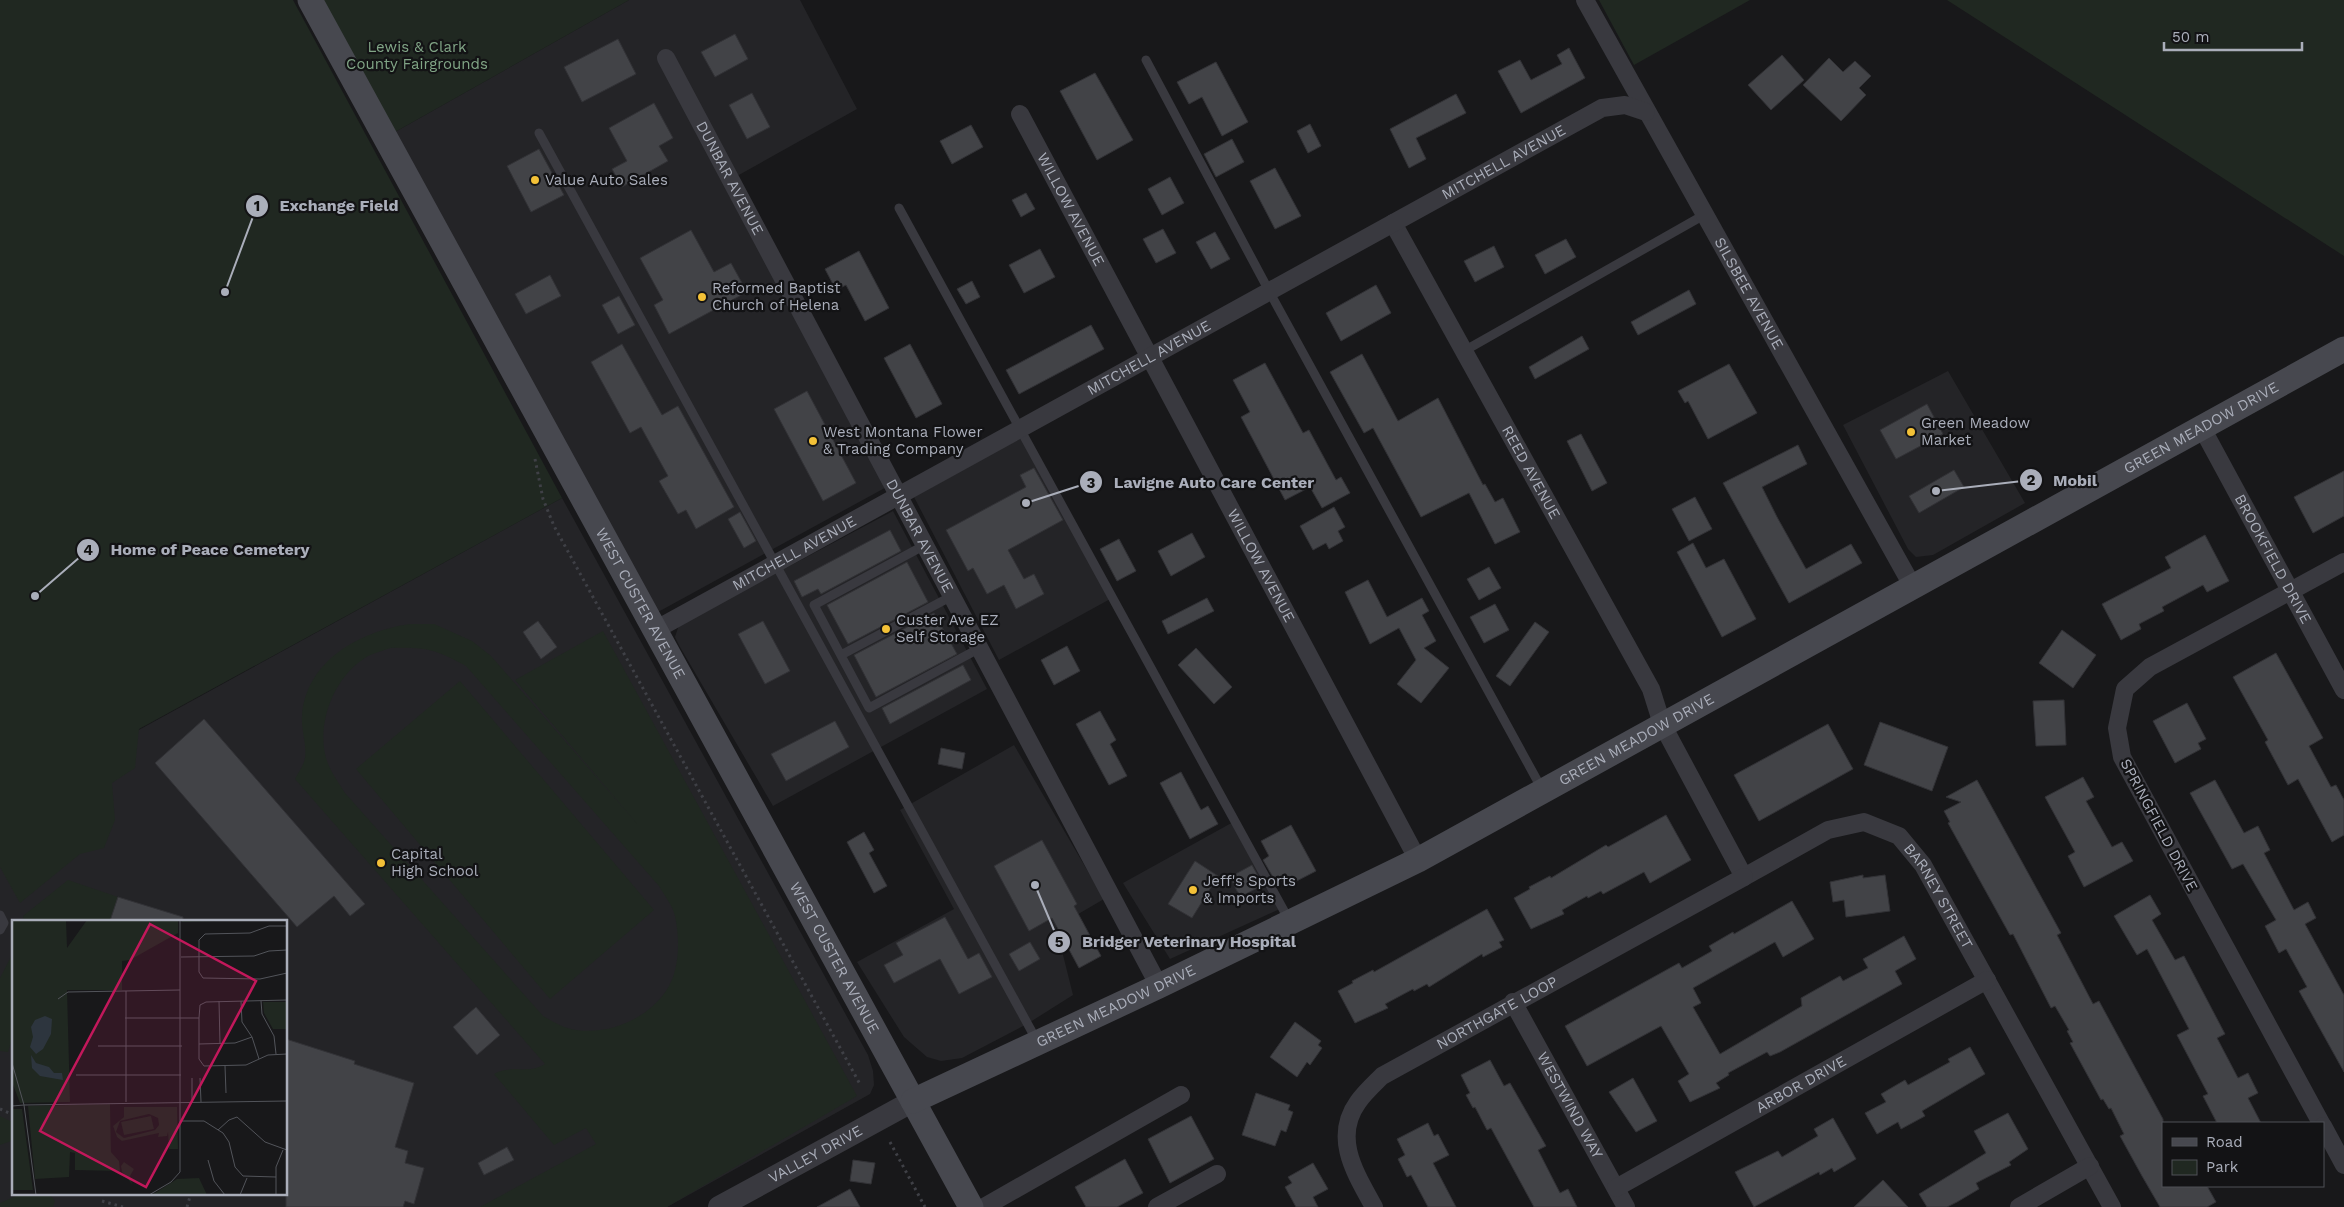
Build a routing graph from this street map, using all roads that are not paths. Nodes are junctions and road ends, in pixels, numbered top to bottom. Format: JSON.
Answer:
{"nodes":[{"id":1,"x":310,"y":0,"type":"edge"},
{"id":2,"x":1585,"y":0,"type":"edge"},
{"id":3,"x":666,"y":58,"type":"dead end"},
{"id":4,"x":1146,"y":60,"type":"dead end"},
{"id":5,"x":1646,"y":112,"type":"junction"},
{"id":6,"x":1020,"y":114,"type":"dead end"},
{"id":7,"x":539,"y":134,"type":"dead end"},
{"id":8,"x":899,"y":208,"type":"dead end"},
{"id":9,"x":1704,"y":215,"type":"junction"},
{"id":10,"x":1393,"y":223,"type":"junction"},
{"id":11,"x":1269,"y":291,"type":"junction"},
{"id":12,"x":2344,"y":349,"type":"edge"},
{"id":13,"x":1464,"y":351,"type":"junction"},
{"id":14,"x":1150,"y":357,"type":"junction"},
{"id":15,"x":2202,"y":428,"type":"junction"},
{"id":16,"x":1018,"y":429,"type":"junction"},
{"id":17,"x":899,"y":495,"type":"junction"},
{"id":18,"x":925,"y":545,"type":"junction"},
{"id":19,"x":2344,"y":562,"type":"edge"},
{"id":20,"x":773,"y":564,"type":"junction"},
{"id":21,"x":1913,"y":586,"type":"junction"},
{"id":22,"x":2290,"y":591,"type":"junction"},
{"id":23,"x":952,"y":596,"type":"junction"},
{"id":24,"x":655,"y":630,"type":"junction"},
{"id":25,"x":980,"y":648,"type":"junction"},
{"id":26,"x":841,"y":655,"type":"junction"},
{"id":27,"x":2344,"y":690,"type":"edge"},
{"id":28,"x":1662,"y":724,"type":"junction"},
{"id":29,"x":1543,"y":791,"type":"junction"},
{"id":30,"x":1418,"y":860,"type":"junction"},
{"id":31,"x":1744,"y":877,"type":"junction"},
{"id":32,"x":0,"y":915,"type":"edge"},
{"id":33,"x":1290,"y":922,"type":"junction"},
{"id":34,"x":0,"y":930,"type":"edge"},
{"id":35,"x":1987,"y":980,"type":"junction"},
{"id":36,"x":1159,"y":986,"type":"junction"},
{"id":37,"x":1513,"y":1002,"type":"junction"},
{"id":38,"x":1038,"y":1044,"type":"junction"},
{"id":39,"x":1181,"y":1095,"type":"dead end"},
{"id":40,"x":913,"y":1101,"type":"junction"},
{"id":41,"x":2320,"y":1122,"type":"edge"},
{"id":42,"x":2324,"y":1129,"type":"edge"},
{"id":43,"x":2344,"y":1165,"type":"edge"},
{"id":44,"x":2090,"y":1166,"type":"junction"},
{"id":45,"x":1217,"y":1174,"type":"dead end"},
{"id":46,"x":1616,"y":1188,"type":"junction"},
{"id":47,"x":748,"y":1200,"type":"edge"},
{"id":48,"x":719,"y":1207,"type":"edge"},
{"id":49,"x":971,"y":1207,"type":"edge"},
{"id":50,"x":984,"y":1207,"type":"edge"},
{"id":51,"x":1157,"y":1207,"type":"edge"},
{"id":52,"x":1374,"y":1207,"type":"edge"},
{"id":53,"x":1626,"y":1207,"type":"edge"},
{"id":54,"x":2019,"y":1207,"type":"edge"},
{"id":55,"x":2112,"y":1207,"type":"edge"}],
"edges":[{"from":1,"to":24,"type":"main road","name":"WEST CUSTER AVENUE"},
{"from":2,"to":5,"type":"street","name":"SILSBEE AVENUE"},
{"from":3,"to":17,"type":"street","name":"DUNBAR AVENUE"},
{"from":4,"to":11,"type":"lane"},
{"from":5,"to":9,"type":"street","name":"SILSBEE AVENUE"},
{"from":5,"to":10,"type":"street","name":"MITCHELL AVENUE"},
{"from":6,"to":14,"type":"street","name":"WILLOW AVENUE"},
{"from":7,"to":20,"type":"lane"},
{"from":8,"to":16,"type":"lane"},
{"from":9,"to":13,"type":"lane"},
{"from":9,"to":21,"type":"street","name":"SILSBEE AVENUE"},
{"from":10,"to":11,"type":"street","name":"MITCHELL AVENUE"},
{"from":10,"to":13,"type":"street","name":"REED AVENUE"},
{"from":11,"to":14,"type":"street","name":"MITCHELL AVENUE"},
{"from":11,"to":29,"type":"lane"},
{"from":12,"to":15,"type":"main road","name":"GREEN MEADOW DRIVE"},
{"from":13,"to":28,"type":"street","name":"REED AVENUE"},
{"from":14,"to":16,"type":"street","name":"MITCHELL AVENUE"},
{"from":14,"to":30,"type":"street","name":"WILLOW AVENUE"},
{"from":15,"to":21,"type":"main road","name":"GREEN MEADOW DRIVE"},
{"from":15,"to":22,"type":"street","name":"BROOKFIELD DRIVE"},
{"from":16,"to":17,"type":"street","name":"MITCHELL AVENUE"},
{"from":16,"to":33,"type":"lane"},
{"from":17,"to":18,"type":"street","name":"DUNBAR AVENUE"},
{"from":17,"to":20,"type":"street","name":"MITCHELL AVENUE"},
{"from":18,"to":23,"type":"street","name":"DUNBAR AVENUE"},
{"from":18,"to":26,"type":"lane"},
{"from":19,"to":22,"type":"street","name":"SPRINGFIELD DRIVE"},
{"from":20,"to":24,"type":"street","name":"MITCHELL AVENUE"},
{"from":20,"to":38,"type":"lane"},
{"from":21,"to":28,"type":"main road","name":"GREEN MEADOW DRIVE"},
{"from":22,"to":27,"type":"street","name":"BROOKFIELD DRIVE"},
{"from":22,"to":41,"type":"street","name":"SPRINGFIELD DRIVE"},
{"from":23,"to":25,"type":"street","name":"DUNBAR AVENUE"},
{"from":23,"to":26,"type":"lane"},
{"from":24,"to":40,"type":"main road","name":"WEST CUSTER AVENUE"},
{"from":25,"to":26,"type":"lane"},
{"from":25,"to":36,"type":"street","name":"DUNBAR AVENUE"},
{"from":28,"to":29,"type":"main road","name":"GREEN MEADOW DRIVE"},
{"from":28,"to":31,"type":"street"},
{"from":29,"to":30,"type":"main road","name":"GREEN MEADOW DRIVE"},
{"from":30,"to":33,"type":"main road","name":"GREEN MEADOW DRIVE"},
{"from":31,"to":35,"type":"street","name":"BARNEY STREET"},
{"from":31,"to":37,"type":"street","name":"NORTHGATE LOOP"},
{"from":32,"to":34,"type":"lane"},
{"from":33,"to":36,"type":"main road","name":"GREEN MEADOW DRIVE"},
{"from":35,"to":44,"type":"street","name":"BARNEY STREET"},
{"from":35,"to":46,"type":"street","name":"ARBOR DRIVE"},
{"from":36,"to":38,"type":"main road","name":"GREEN MEADOW DRIVE"},
{"from":37,"to":46,"type":"street","name":"WESTWIND WAY"},
{"from":37,"to":52,"type":"street","name":"NORTHGATE LOOP"},
{"from":38,"to":40,"type":"main road","name":"GREEN MEADOW DRIVE"},
{"from":39,"to":50,"type":"street"},
{"from":40,"to":47,"type":"street","name":"VALLEY DRIVE"},
{"from":40,"to":49,"type":"main road","name":"WEST CUSTER AVENUE"},
{"from":42,"to":43,"type":"street","name":"SPRINGFIELD DRIVE"},
{"from":44,"to":54,"type":"street"},
{"from":44,"to":55,"type":"street","name":"BARNEY STREET"},
{"from":45,"to":51,"type":"street"},
{"from":46,"to":53,"type":"street","name":"WESTWIND WAY"},
{"from":47,"to":48,"type":"street","name":"VALLEY DRIVE"}]}
